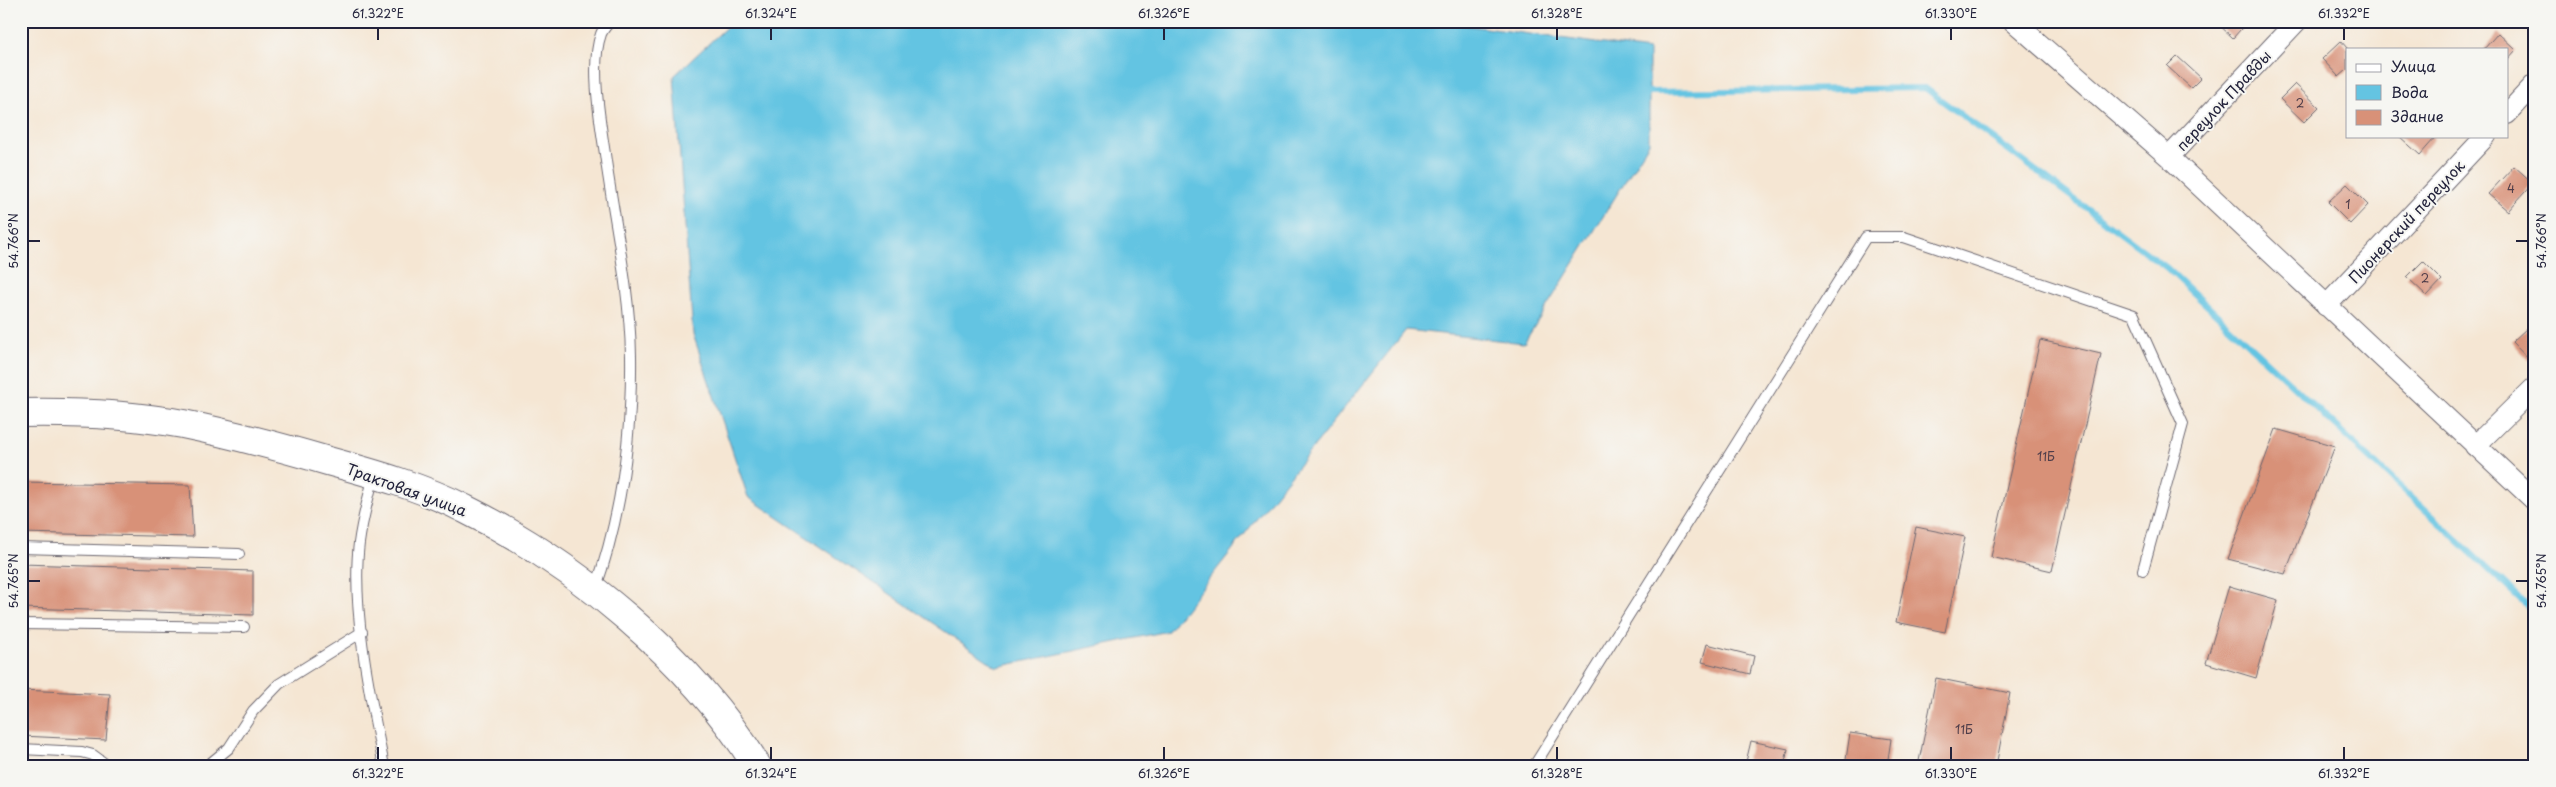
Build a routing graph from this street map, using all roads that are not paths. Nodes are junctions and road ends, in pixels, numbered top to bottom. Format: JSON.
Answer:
{"nodes":[{"id":1,"x":610,"y":21,"type":"edge"},
{"id":2,"x":2013,"y":21,"type":"edge"},
{"id":3,"x":2287,"y":25,"type":"edge"},
{"id":4,"x":2535,"y":84,"type":"edge"},
{"id":5,"x":2508,"y":113,"type":"edge"},
{"id":6,"x":2484,"y":138,"type":"edge"},
{"id":7,"x":2169,"y":157,"type":"junction"},
{"id":8,"x":2326,"y":306,"type":"junction"},
{"id":9,"x":2535,"y":387,"type":"edge"},
{"id":10,"x":21,"y":413,"type":"edge"},
{"id":11,"x":2475,"y":446,"type":"junction"},
{"id":12,"x":375,"y":474,"type":"junction"},
{"id":13,"x":2535,"y":501,"type":"edge"},
{"id":14,"x":21,"y":548,"type":"edge"},
{"id":15,"x":239,"y":554,"type":"dead end"},
{"id":16,"x":2143,"y":570,"type":"dead end"},
{"id":17,"x":594,"y":591,"type":"junction"},
{"id":18,"x":21,"y":624,"type":"edge"},
{"id":19,"x":244,"y":627,"type":"dead end"},
{"id":20,"x":362,"y":632,"type":"junction"},
{"id":21,"x":21,"y":749,"type":"edge"},
{"id":22,"x":108,"y":766,"type":"edge"},
{"id":23,"x":208,"y":766,"type":"edge"},
{"id":24,"x":384,"y":766,"type":"edge"},
{"id":25,"x":757,"y":766,"type":"edge"},
{"id":26,"x":1534,"y":766,"type":"edge"}],
"edges":[{"from":1,"to":17,"type":"lane"},
{"from":2,"to":7,"type":"street"},
{"from":3,"to":7,"type":"street","name":"переулок Правды"},
{"from":4,"to":5,"type":"street"},
{"from":6,"to":8,"type":"street","name":"Пионерский переулок"},
{"from":7,"to":8,"type":"street"},
{"from":8,"to":11,"type":"street"},
{"from":9,"to":11,"type":"street"},
{"from":10,"to":12,"type":"street","name":"Трактовая улица"},
{"from":11,"to":13,"type":"street"},
{"from":12,"to":17,"type":"street","name":"Трактовая улица"},
{"from":12,"to":20,"type":"lane"},
{"from":14,"to":15,"type":"lane"},
{"from":16,"to":26,"type":"lane"},
{"from":17,"to":25,"type":"street","name":"Трактовая улица"},
{"from":18,"to":19,"type":"lane"},
{"from":20,"to":23,"type":"lane"},
{"from":20,"to":24,"type":"lane"},
{"from":21,"to":22,"type":"lane"}]}
